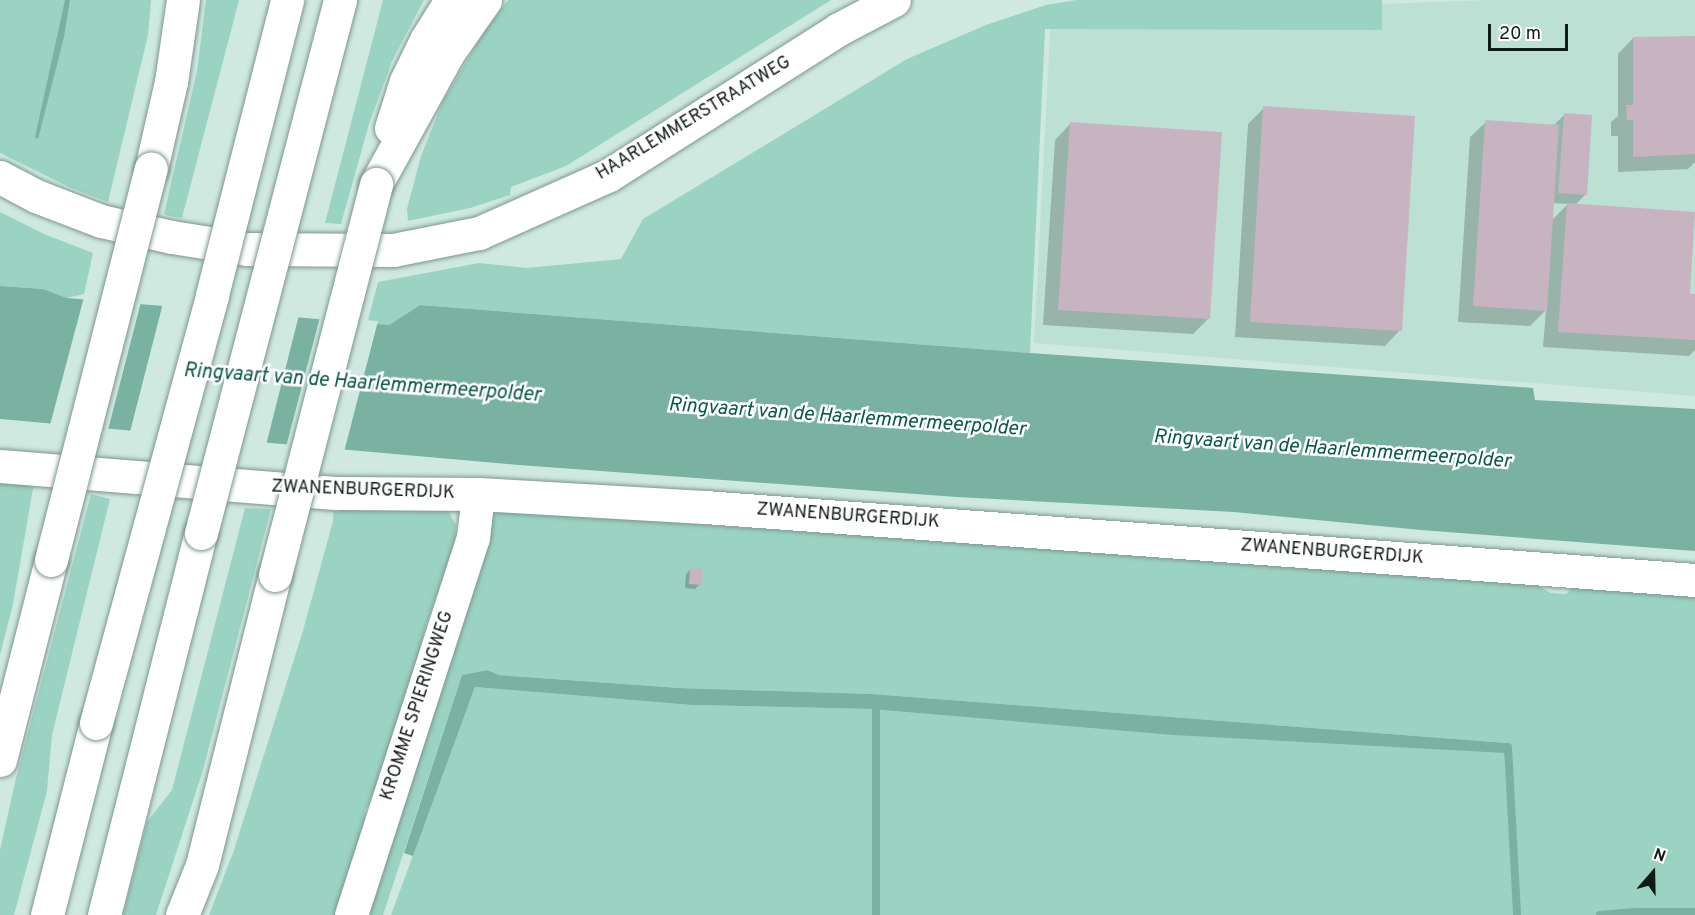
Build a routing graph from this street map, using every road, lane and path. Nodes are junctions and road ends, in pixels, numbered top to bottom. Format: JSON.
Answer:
{"nodes":[{"id":1,"x":183,"y":0,"type":"edge"},
{"id":2,"x":287,"y":0,"type":"edge"},
{"id":3,"x":340,"y":0,"type":"edge"},
{"id":4,"x":451,"y":0,"type":"edge"},
{"id":5,"x":484,"y":0,"type":"edge"},
{"id":6,"x":894,"y":0,"type":"edge"},
{"id":7,"x":0,"y":177,"type":"edge"},
{"id":8,"x":376,"y":184,"type":"junction"},
{"id":9,"x":0,"y":466,"type":"edge"},
{"id":10,"x":478,"y":494,"type":"junction"},
{"id":11,"x":1695,"y":580,"type":"edge"},
{"id":12,"x":0,"y":760,"type":"edge"},
{"id":13,"x":46,"y":915,"type":"edge"},
{"id":14,"x":105,"y":915,"type":"edge"},
{"id":15,"x":182,"y":915,"type":"edge"},
{"id":16,"x":351,"y":915,"type":"edge"}],
"edges":[{"from":1,"to":12,"type":"main road","bridge":true},
{"from":2,"to":13,"type":"main road","bridge":true},
{"from":3,"to":14,"type":"main road","bridge":true},
{"from":4,"to":8,"type":"main road"},
{"from":5,"to":8,"type":"main road"},
{"from":6,"to":7,"type":"main road","name":"HAARLEMMERSTRAATWEG"},
{"from":8,"to":15,"type":"main road","bridge":true},
{"from":9,"to":10,"type":"main road","name":"ZWANENBURGERDIJK"},
{"from":10,"to":11,"type":"main road","name":"ZWANENBURGERDIJK"},
{"from":10,"to":16,"type":"main road","name":"KROMME SPIERINGWEG"}]}
